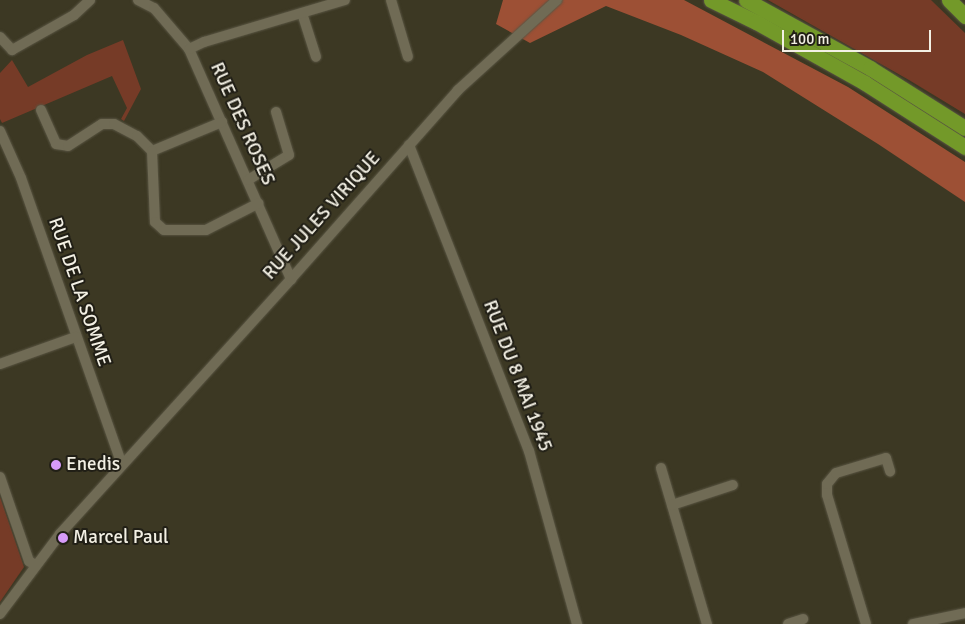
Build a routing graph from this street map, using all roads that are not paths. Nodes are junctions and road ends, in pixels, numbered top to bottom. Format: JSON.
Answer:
{"nodes":[{"id":1,"x":90,"y":0,"type":"edge"},
{"id":2,"x":138,"y":0,"type":"edge"},
{"id":3,"x":345,"y":0,"type":"edge"},
{"id":4,"x":391,"y":0,"type":"edge"},
{"id":5,"x":557,"y":0,"type":"edge"},
{"id":6,"x":711,"y":0,"type":"edge"},
{"id":7,"x":746,"y":0,"type":"edge"},
{"id":8,"x":949,"y":0,"type":"edge"},
{"id":9,"x":155,"y":4,"type":"edge"},
{"id":10,"x":302,"y":13,"type":"junction"},
{"id":11,"x":965,"y":16,"type":"edge"},
{"id":12,"x":0,"y":37,"type":"edge"},
{"id":13,"x":190,"y":49,"type":"junction"},
{"id":14,"x":316,"y":57,"type":"dead end"},
{"id":15,"x":408,"y":57,"type":"dead end"},
{"id":16,"x":41,"y":110,"type":"dead end"},
{"id":17,"x":276,"y":112,"type":"dead end"},
{"id":18,"x":222,"y":122,"type":"junction"},
{"id":19,"x":965,"y":128,"type":"edge"},
{"id":20,"x":0,"y":131,"type":"edge"},
{"id":21,"x":409,"y":146,"type":"junction"},
{"id":22,"x":965,"y":147,"type":"edge"},
{"id":23,"x":152,"y":151,"type":"junction"},
{"id":24,"x":248,"y":180,"type":"junction"},
{"id":25,"x":259,"y":203,"type":"junction"},
{"id":26,"x":291,"y":279,"type":"junction"},
{"id":27,"x":76,"y":337,"type":"junction"},
{"id":28,"x":0,"y":364,"type":"edge"},
{"id":29,"x":122,"y":465,"type":"junction"},
{"id":30,"x":661,"y":468,"type":"dead end"},
{"id":31,"x":890,"y":471,"type":"dead end"},
{"id":32,"x":0,"y":477,"type":"edge"},
{"id":33,"x":733,"y":485,"type":"dead end"},
{"id":34,"x":672,"y":504,"type":"junction"},
{"id":35,"x":35,"y":565,"type":"junction"},
{"id":36,"x":965,"y":613,"type":"edge"},
{"id":37,"x":0,"y":614,"type":"edge"},
{"id":38,"x":803,"y":619,"type":"dead end"},
{"id":39,"x":577,"y":624,"type":"edge"},
{"id":40,"x":707,"y":624,"type":"edge"},
{"id":41,"x":788,"y":624,"type":"edge"},
{"id":42,"x":866,"y":624,"type":"edge"},
{"id":43,"x":913,"y":624,"type":"edge"}],
"edges":[{"from":1,"to":12,"type":"street"},
{"from":2,"to":9,"type":"street","name":"RUE DES ROSES"},
{"from":3,"to":10,"type":"street"},
{"from":4,"to":15,"type":"street"},
{"from":5,"to":21,"type":"street","name":"RUE JULES VIRIQUE"},
{"from":6,"to":22,"type":"highway"},
{"from":7,"to":19,"type":"highway"},
{"from":8,"to":11,"type":"highway"},
{"from":9,"to":13,"type":"street","name":"RUE DES ROSES"},
{"from":10,"to":13,"type":"street"},
{"from":10,"to":14,"type":"street"},
{"from":13,"to":18,"type":"street","name":"RUE DES ROSES"},
{"from":16,"to":23,"type":"street"},
{"from":17,"to":24,"type":"street"},
{"from":18,"to":23,"type":"street"},
{"from":18,"to":24,"type":"street","name":"RUE DES ROSES"},
{"from":20,"to":27,"type":"street","name":"RUE DE LA SOMME"},
{"from":21,"to":26,"type":"street","name":"RUE JULES VIRIQUE"},
{"from":21,"to":39,"type":"street","name":"RUE DU 8 MAI 1945"},
{"from":23,"to":25,"type":"street"},
{"from":24,"to":25,"type":"street","name":"RUE DES ROSES"},
{"from":25,"to":26,"type":"street","name":"RUE DES ROSES"},
{"from":26,"to":29,"type":"street","name":"RUE JULES VIRIQUE"},
{"from":27,"to":28,"type":"street"},
{"from":27,"to":29,"type":"street","name":"RUE DE LA SOMME"},
{"from":29,"to":35,"type":"street","name":"RUE JULES VIRIQUE"},
{"from":30,"to":34,"type":"street"},
{"from":31,"to":42,"type":"street"},
{"from":32,"to":35,"type":"street"},
{"from":33,"to":34,"type":"street"},
{"from":34,"to":40,"type":"street"},
{"from":35,"to":37,"type":"street","name":"RUE JULES VIRIQUE"},
{"from":36,"to":43,"type":"street"},
{"from":38,"to":41,"type":"street"}]}
